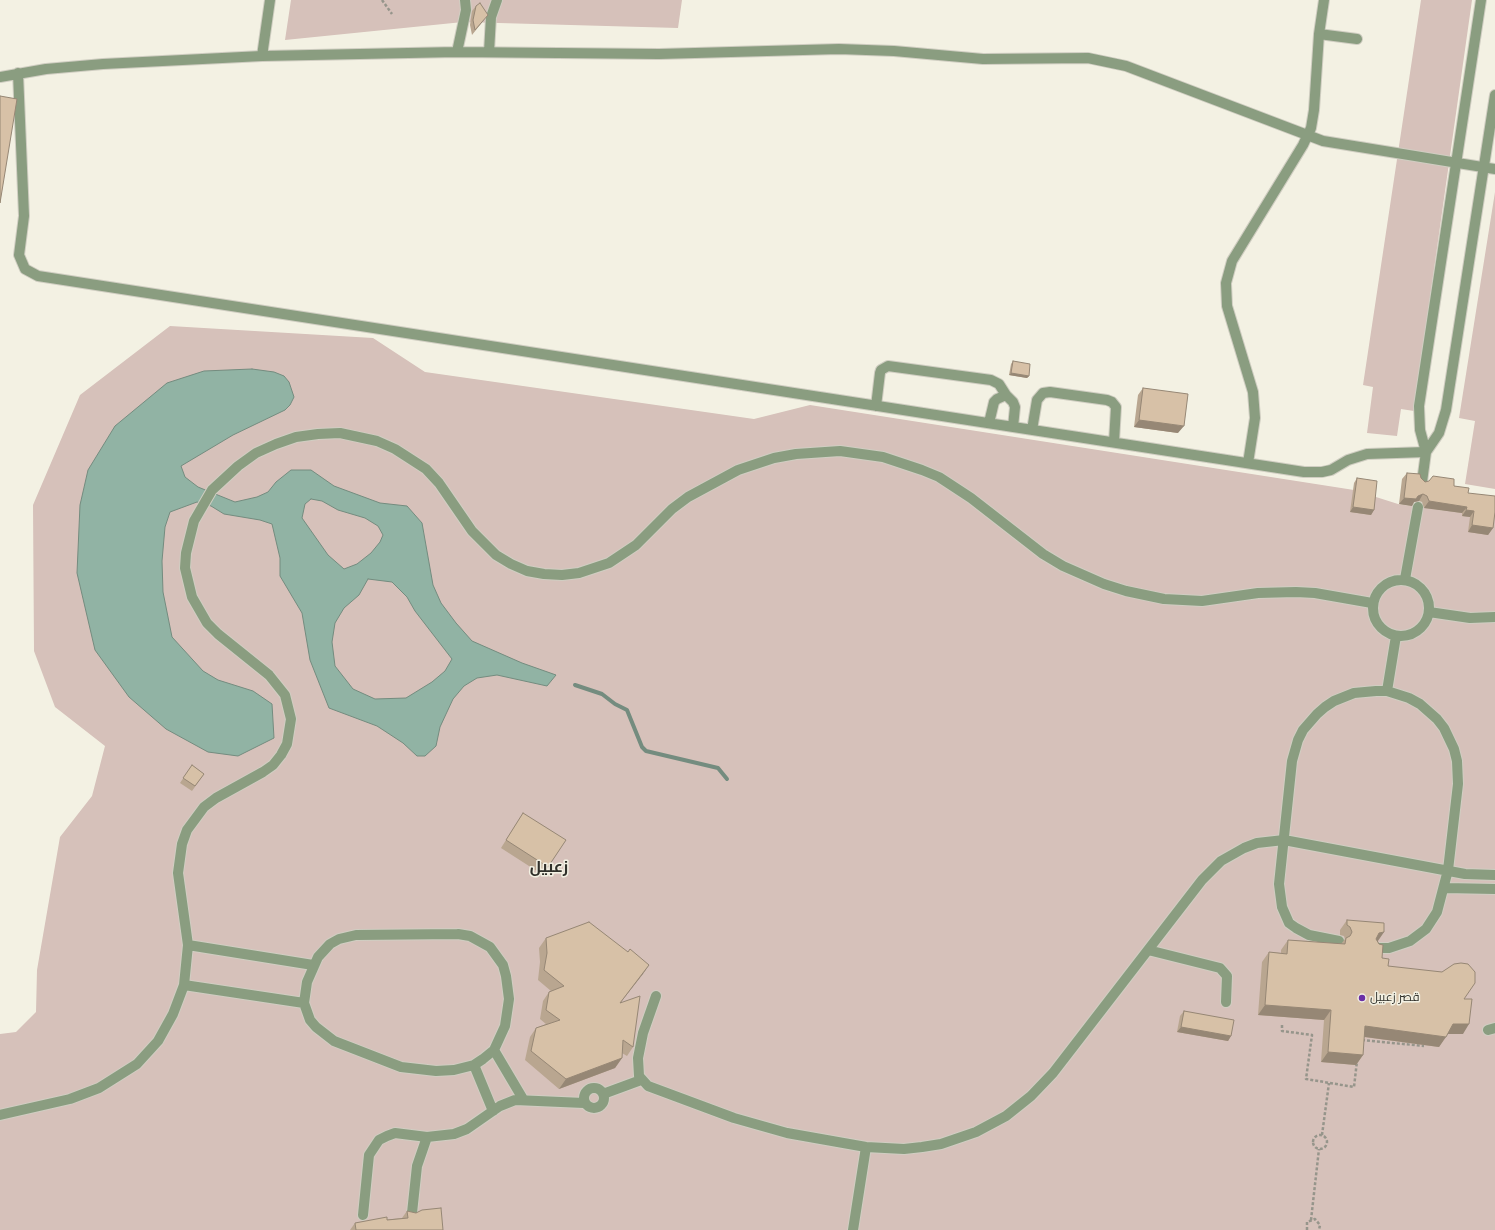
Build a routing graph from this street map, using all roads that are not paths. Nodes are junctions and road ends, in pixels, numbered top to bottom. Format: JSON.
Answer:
{"nodes":[{"id":1,"x":270,"y":0,"type":"edge"},
{"id":2,"x":465,"y":0,"type":"edge"},
{"id":3,"x":497,"y":0,"type":"edge"},
{"id":4,"x":1324,"y":0,"type":"edge"},
{"id":5,"x":1481,"y":0,"type":"edge"},
{"id":6,"x":1319,"y":34,"type":"junction"},
{"id":7,"x":1357,"y":39,"type":"dead end"},
{"id":8,"x":457,"y":52,"type":"junction"},
{"id":9,"x":489,"y":52,"type":"junction"},
{"id":10,"x":262,"y":56,"type":"junction"},
{"id":11,"x":18,"y":73,"type":"junction"},
{"id":12,"x":0,"y":77,"type":"edge"},
{"id":13,"x":1495,"y":95,"type":"edge"},
{"id":14,"x":1308,"y":136,"type":"junction"},
{"id":15,"x":1456,"y":164,"type":"junction"},
{"id":16,"x":1484,"y":167,"type":"junction"},
{"id":17,"x":1495,"y":169,"type":"edge"},
{"id":18,"x":1006,"y":395,"type":"junction"},
{"id":19,"x":876,"y":406,"type":"junction"},
{"id":20,"x":989,"y":423,"type":"junction"},
{"id":21,"x":1013,"y":427,"type":"junction"},
{"id":22,"x":1032,"y":430,"type":"junction"},
{"id":23,"x":1114,"y":442,"type":"junction"},
{"id":24,"x":1426,"y":452,"type":"junction"},
{"id":25,"x":1248,"y":463,"type":"junction"},
{"id":26,"x":1422,"y":482,"type":"edge"},
{"id":27,"x":1418,"y":507,"type":"edge"},
{"id":28,"x":1405,"y":579,"type":"junction"},
{"id":29,"x":1372,"y":603,"type":"junction"},
{"id":30,"x":1429,"y":612,"type":"junction"},
{"id":31,"x":1495,"y":617,"type":"edge"},
{"id":32,"x":1396,"y":636,"type":"junction"},
{"id":33,"x":1387,"y":692,"type":"junction"},
{"id":34,"x":1284,"y":840,"type":"junction"},
{"id":35,"x":1448,"y":870,"type":"junction"},
{"id":36,"x":1495,"y":875,"type":"edge"},
{"id":37,"x":1445,"y":888,"type":"junction"},
{"id":38,"x":1495,"y":889,"type":"edge"},
{"id":39,"x":1339,"y":941,"type":"dead end"},
{"id":40,"x":188,"y":945,"type":"junction"},
{"id":41,"x":1376,"y":948,"type":"edge"},
{"id":42,"x":1148,"y":950,"type":"junction"},
{"id":43,"x":313,"y":965,"type":"junction"},
{"id":44,"x":184,"y":985,"type":"junction"},
{"id":45,"x":656,"y":996,"type":"dead end"},
{"id":46,"x":1226,"y":1002,"type":"dead end"},
{"id":47,"x":304,"y":1003,"type":"junction"},
{"id":48,"x":494,"y":1050,"type":"junction"},
{"id":49,"x":474,"y":1065,"type":"junction"},
{"id":50,"x":641,"y":1080,"type":"junction"},
{"id":51,"x":523,"y":1099,"type":"junction"},
{"id":52,"x":493,"y":1111,"type":"junction"},
{"id":53,"x":0,"y":1115,"type":"edge"},
{"id":54,"x":427,"y":1136,"type":"junction"},
{"id":55,"x":866,"y":1147,"type":"junction"},
{"id":56,"x":412,"y":1213,"type":"edge"},
{"id":57,"x":363,"y":1215,"type":"dead end"},
{"id":58,"x":853,"y":1230,"type":"edge"}],
"edges":[{"from":1,"to":10,"type":"street"},
{"from":2,"to":8,"type":"street"},
{"from":3,"to":9,"type":"street"},
{"from":4,"to":6,"type":"street"},
{"from":5,"to":15,"type":"street"},
{"from":6,"to":7,"type":"street"},
{"from":6,"to":14,"type":"street"},
{"from":8,"to":9,"type":"street"},
{"from":8,"to":10,"type":"street"},
{"from":9,"to":14,"type":"street"},
{"from":10,"to":11,"type":"street"},
{"from":11,"to":12,"type":"street"},
{"from":11,"to":19,"type":"street"},
{"from":13,"to":16,"type":"street"},
{"from":14,"to":15,"type":"street"},
{"from":14,"to":25,"type":"street"},
{"from":15,"to":16,"type":"street"},
{"from":15,"to":24,"type":"street"},
{"from":16,"to":17,"type":"street"},
{"from":16,"to":24,"type":"street"},
{"from":18,"to":19,"type":"street"},
{"from":18,"to":20,"type":"street"},
{"from":18,"to":21,"type":"street"},
{"from":19,"to":20,"type":"street"},
{"from":20,"to":21,"type":"street"},
{"from":21,"to":22,"type":"street"},
{"from":22,"to":23,"type":"street"},
{"from":22,"to":23,"type":"street"},
{"from":23,"to":25,"type":"street"},
{"from":24,"to":25,"type":"street"},
{"from":24,"to":26,"type":"street"},
{"from":27,"to":28,"type":"street"},
{"from":28,"to":29,"type":"street"},
{"from":28,"to":30,"type":"street"},
{"from":29,"to":32,"type":"street"},
{"from":29,"to":40,"type":"street"},
{"from":30,"to":31,"type":"street"},
{"from":30,"to":32,"type":"street"},
{"from":32,"to":33,"type":"street"},
{"from":33,"to":34,"type":"street"},
{"from":33,"to":35,"type":"street"},
{"from":34,"to":35,"type":"street"},
{"from":34,"to":39,"type":"street"},
{"from":34,"to":42,"type":"street"},
{"from":35,"to":36,"type":"street"},
{"from":35,"to":37,"type":"street"},
{"from":37,"to":38,"type":"street"},
{"from":37,"to":41,"type":"street"},
{"from":40,"to":43,"type":"street"},
{"from":40,"to":44,"type":"street"},
{"from":42,"to":46,"type":"street"},
{"from":42,"to":55,"type":"street"},
{"from":43,"to":47,"type":"street"},
{"from":43,"to":48,"type":"street"},
{"from":44,"to":47,"type":"street"},
{"from":44,"to":53,"type":"street"},
{"from":45,"to":50,"type":"street"},
{"from":47,"to":49,"type":"street"},
{"from":48,"to":49,"type":"street"},
{"from":48,"to":51,"type":"street"},
{"from":49,"to":52,"type":"street"},
{"from":50,"to":51,"type":"street"},
{"from":50,"to":55,"type":"street"},
{"from":51,"to":52,"type":"street"},
{"from":52,"to":54,"type":"street"},
{"from":54,"to":56,"type":"street"},
{"from":54,"to":57,"type":"street"},
{"from":55,"to":58,"type":"street"}]}
